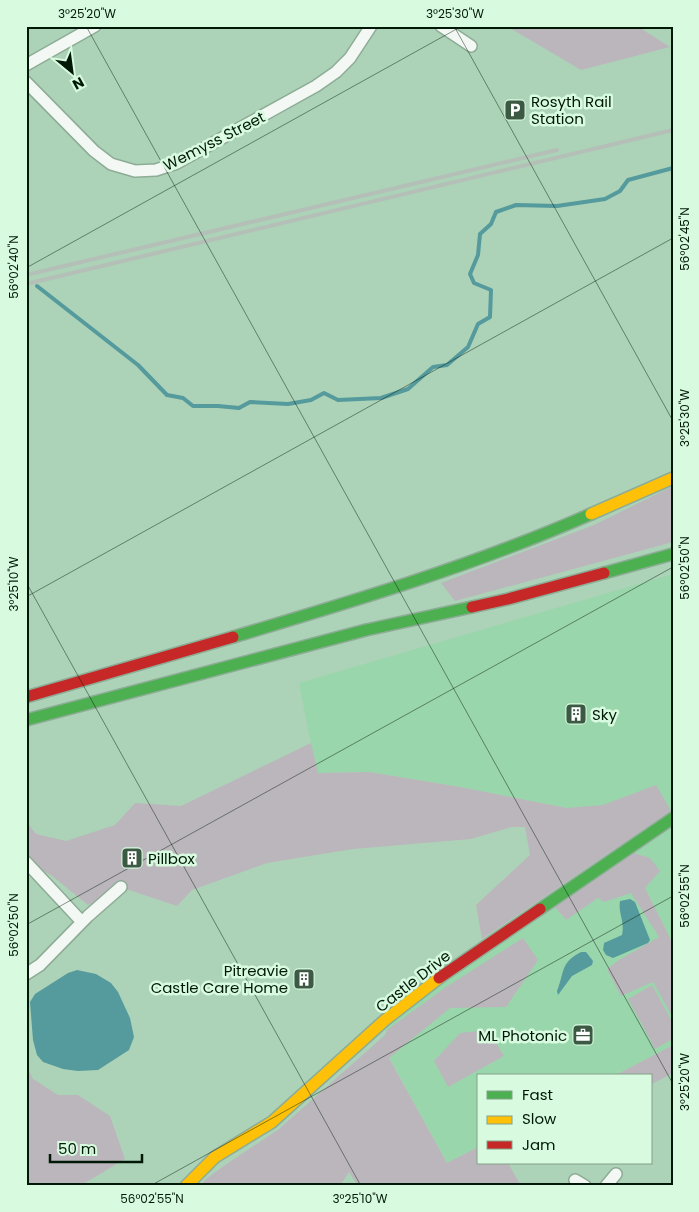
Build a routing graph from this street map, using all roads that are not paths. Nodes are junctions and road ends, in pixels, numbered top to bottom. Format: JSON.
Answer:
{"nodes":[{"id":1,"x":95,"y":26,"type":"edge"},
{"id":2,"x":371,"y":26,"type":"edge"},
{"id":3,"x":441,"y":26,"type":"edge"},
{"id":4,"x":470,"y":46,"type":"dead end"},
{"id":5,"x":26,"y":65,"type":"edge"},
{"id":6,"x":26,"y":82,"type":"edge"},
{"id":7,"x":673,"y":478,"type":"edge"},
{"id":8,"x":673,"y":554,"type":"edge"},
{"id":9,"x":26,"y":697,"type":"edge"},
{"id":10,"x":26,"y":720,"type":"edge"},
{"id":11,"x":673,"y":818,"type":"edge"},
{"id":12,"x":26,"y":862,"type":"edge"},
{"id":13,"x":121,"y":887,"type":"dead end"},
{"id":14,"x":82,"y":922,"type":"junction"},
{"id":15,"x":26,"y":974,"type":"edge"},
{"id":16,"x":616,"y":1174,"type":"dead end"},
{"id":17,"x":186,"y":1186,"type":"edge"},
{"id":18,"x":606,"y":1186,"type":"edge"}],
"edges":[{"from":1,"to":5,"type":"street"},
{"from":2,"to":6,"type":"street","name":"Wemyss Street"},
{"from":3,"to":4,"type":"street"},
{"from":7,"to":9,"type":"main road"},
{"from":8,"to":10,"type":"main road"},
{"from":11,"to":17,"type":"main road","name":"Castle Drive"},
{"from":12,"to":14,"type":"street"},
{"from":13,"to":14,"type":"street"},
{"from":14,"to":15,"type":"street"},
{"from":16,"to":18,"type":"street"}]}
